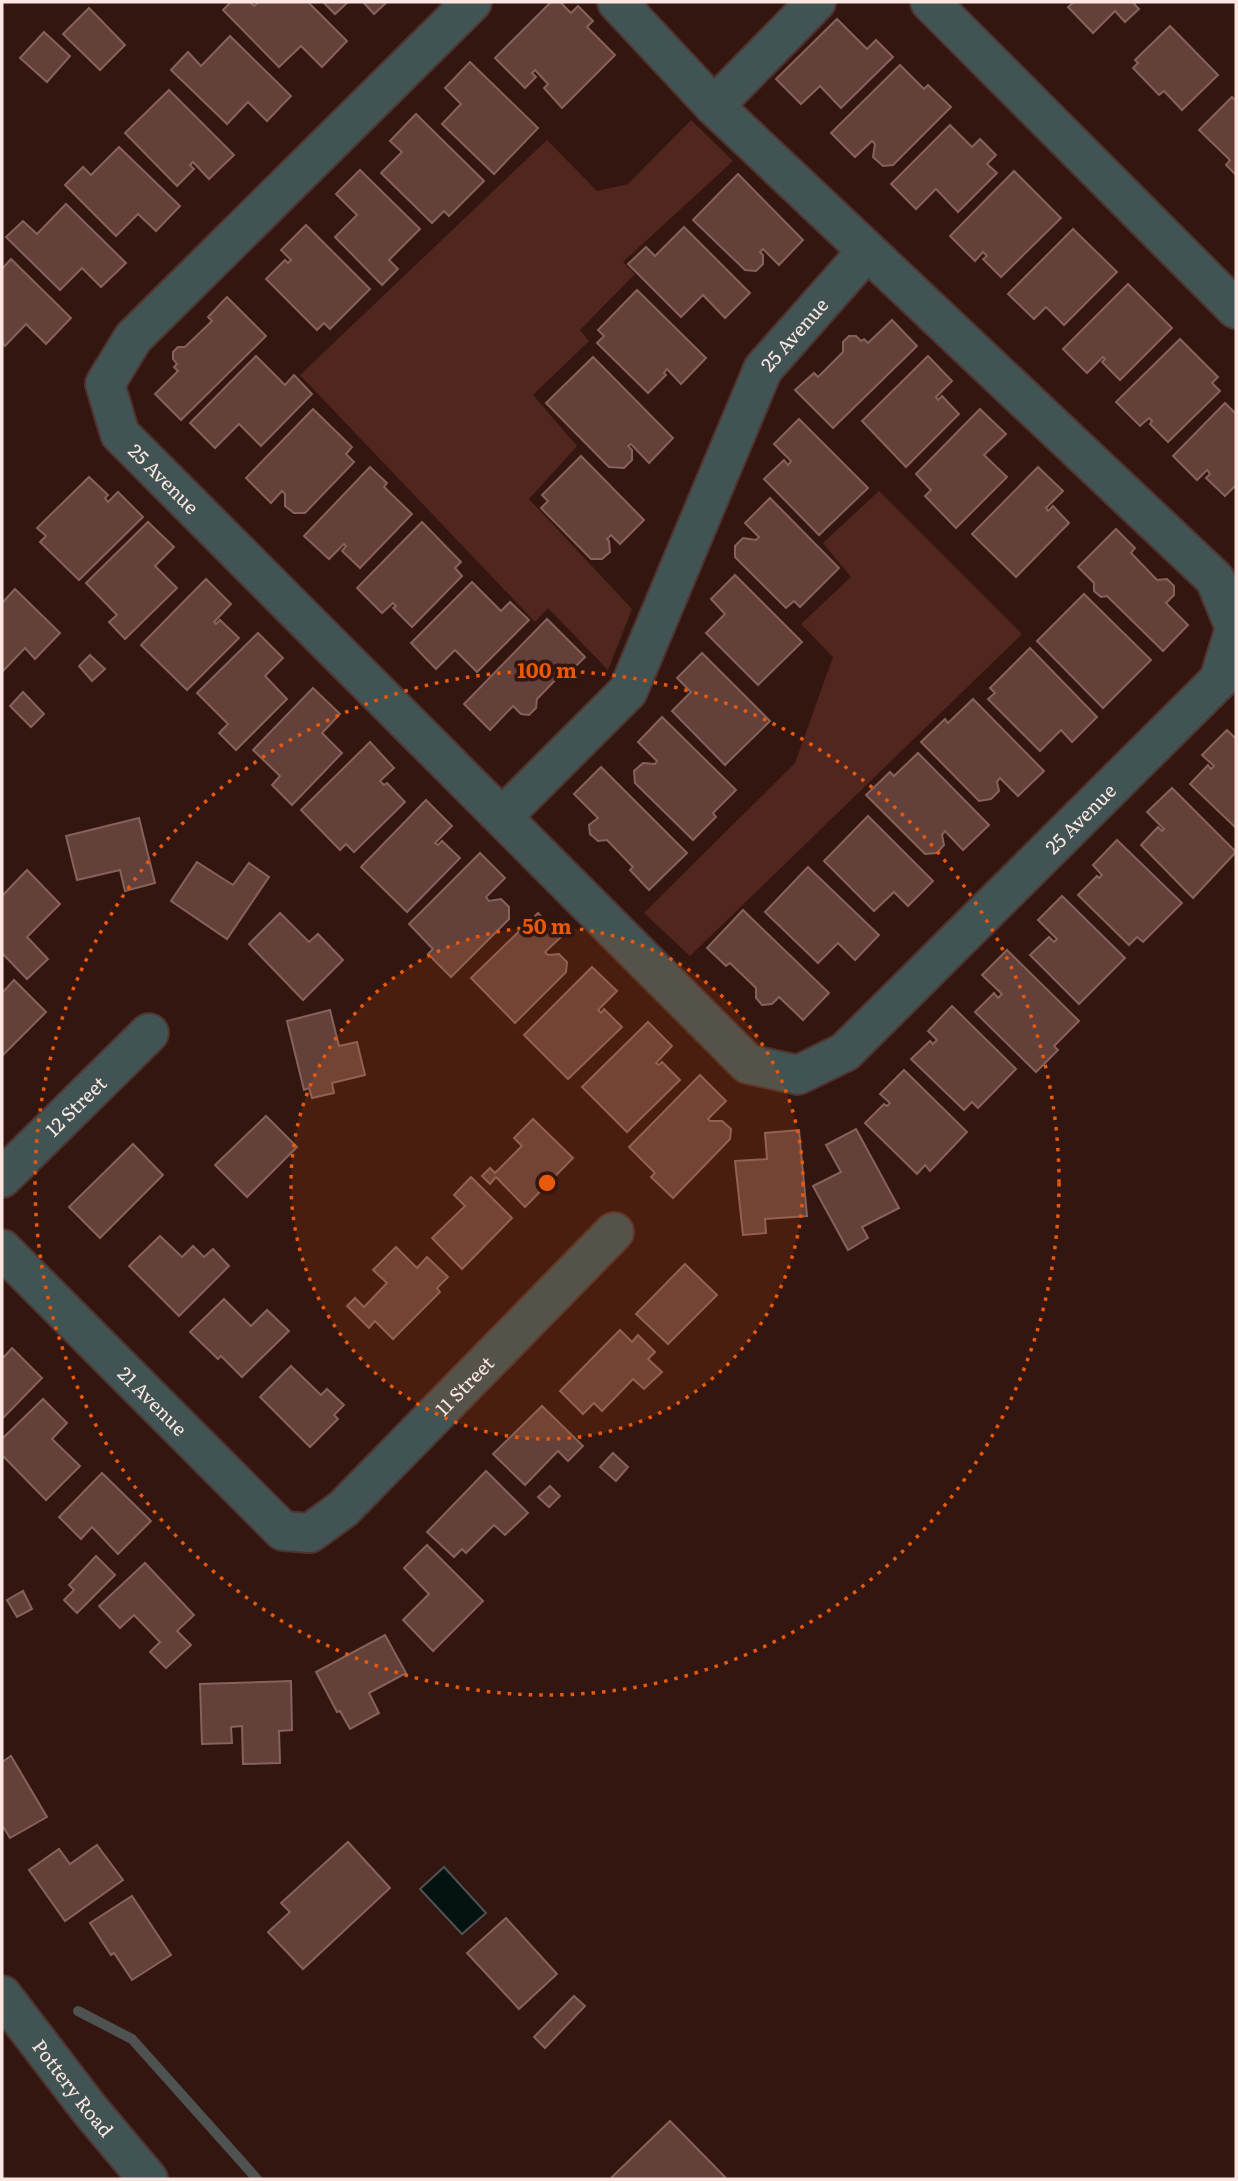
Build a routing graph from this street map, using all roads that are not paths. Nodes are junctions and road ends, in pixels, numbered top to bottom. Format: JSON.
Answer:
{"nodes":[{"id":1,"x":472,"y":2,"type":"edge"},
{"id":2,"x":617,"y":2,"type":"edge"},
{"id":3,"x":816,"y":2,"type":"edge"},
{"id":4,"x":930,"y":2,"type":"edge"},
{"id":5,"x":714,"y":106,"type":"junction"},
{"id":6,"x":867,"y":251,"type":"junction"},
{"id":7,"x":1236,"y":309,"type":"edge"},
{"id":8,"x":502,"y":817,"type":"junction"},
{"id":9,"x":149,"y":1033,"type":"dead end"},
{"id":10,"x":2,"y":1178,"type":"edge"},
{"id":11,"x":614,"y":1232,"type":"dead end"},
{"id":12,"x":2,"y":1249,"type":"edge"},
{"id":13,"x":310,"y":1533,"type":"joint"},
{"id":14,"x":2,"y":1995,"type":"edge"},
{"id":15,"x":148,"y":2179,"type":"edge"}],
"edges":[{"from":1,"to":8,"type":"street","name":"25 Avenue"},
{"from":2,"to":5,"type":"street","name":"25 Avenue"},
{"from":3,"to":5,"type":"street"},
{"from":4,"to":7,"type":"street"},
{"from":5,"to":6,"type":"street","name":"25 Avenue"},
{"from":6,"to":8,"type":"street","name":"25 Avenue"},
{"from":6,"to":8,"type":"street","name":"25 Avenue"},
{"from":9,"to":10,"type":"street","name":"12 Street"},
{"from":11,"to":13,"type":"street","name":"11 Street"},
{"from":12,"to":13,"type":"street","name":"21 Avenue"},
{"from":14,"to":15,"type":"street","name":"Pottery Road"}]}
